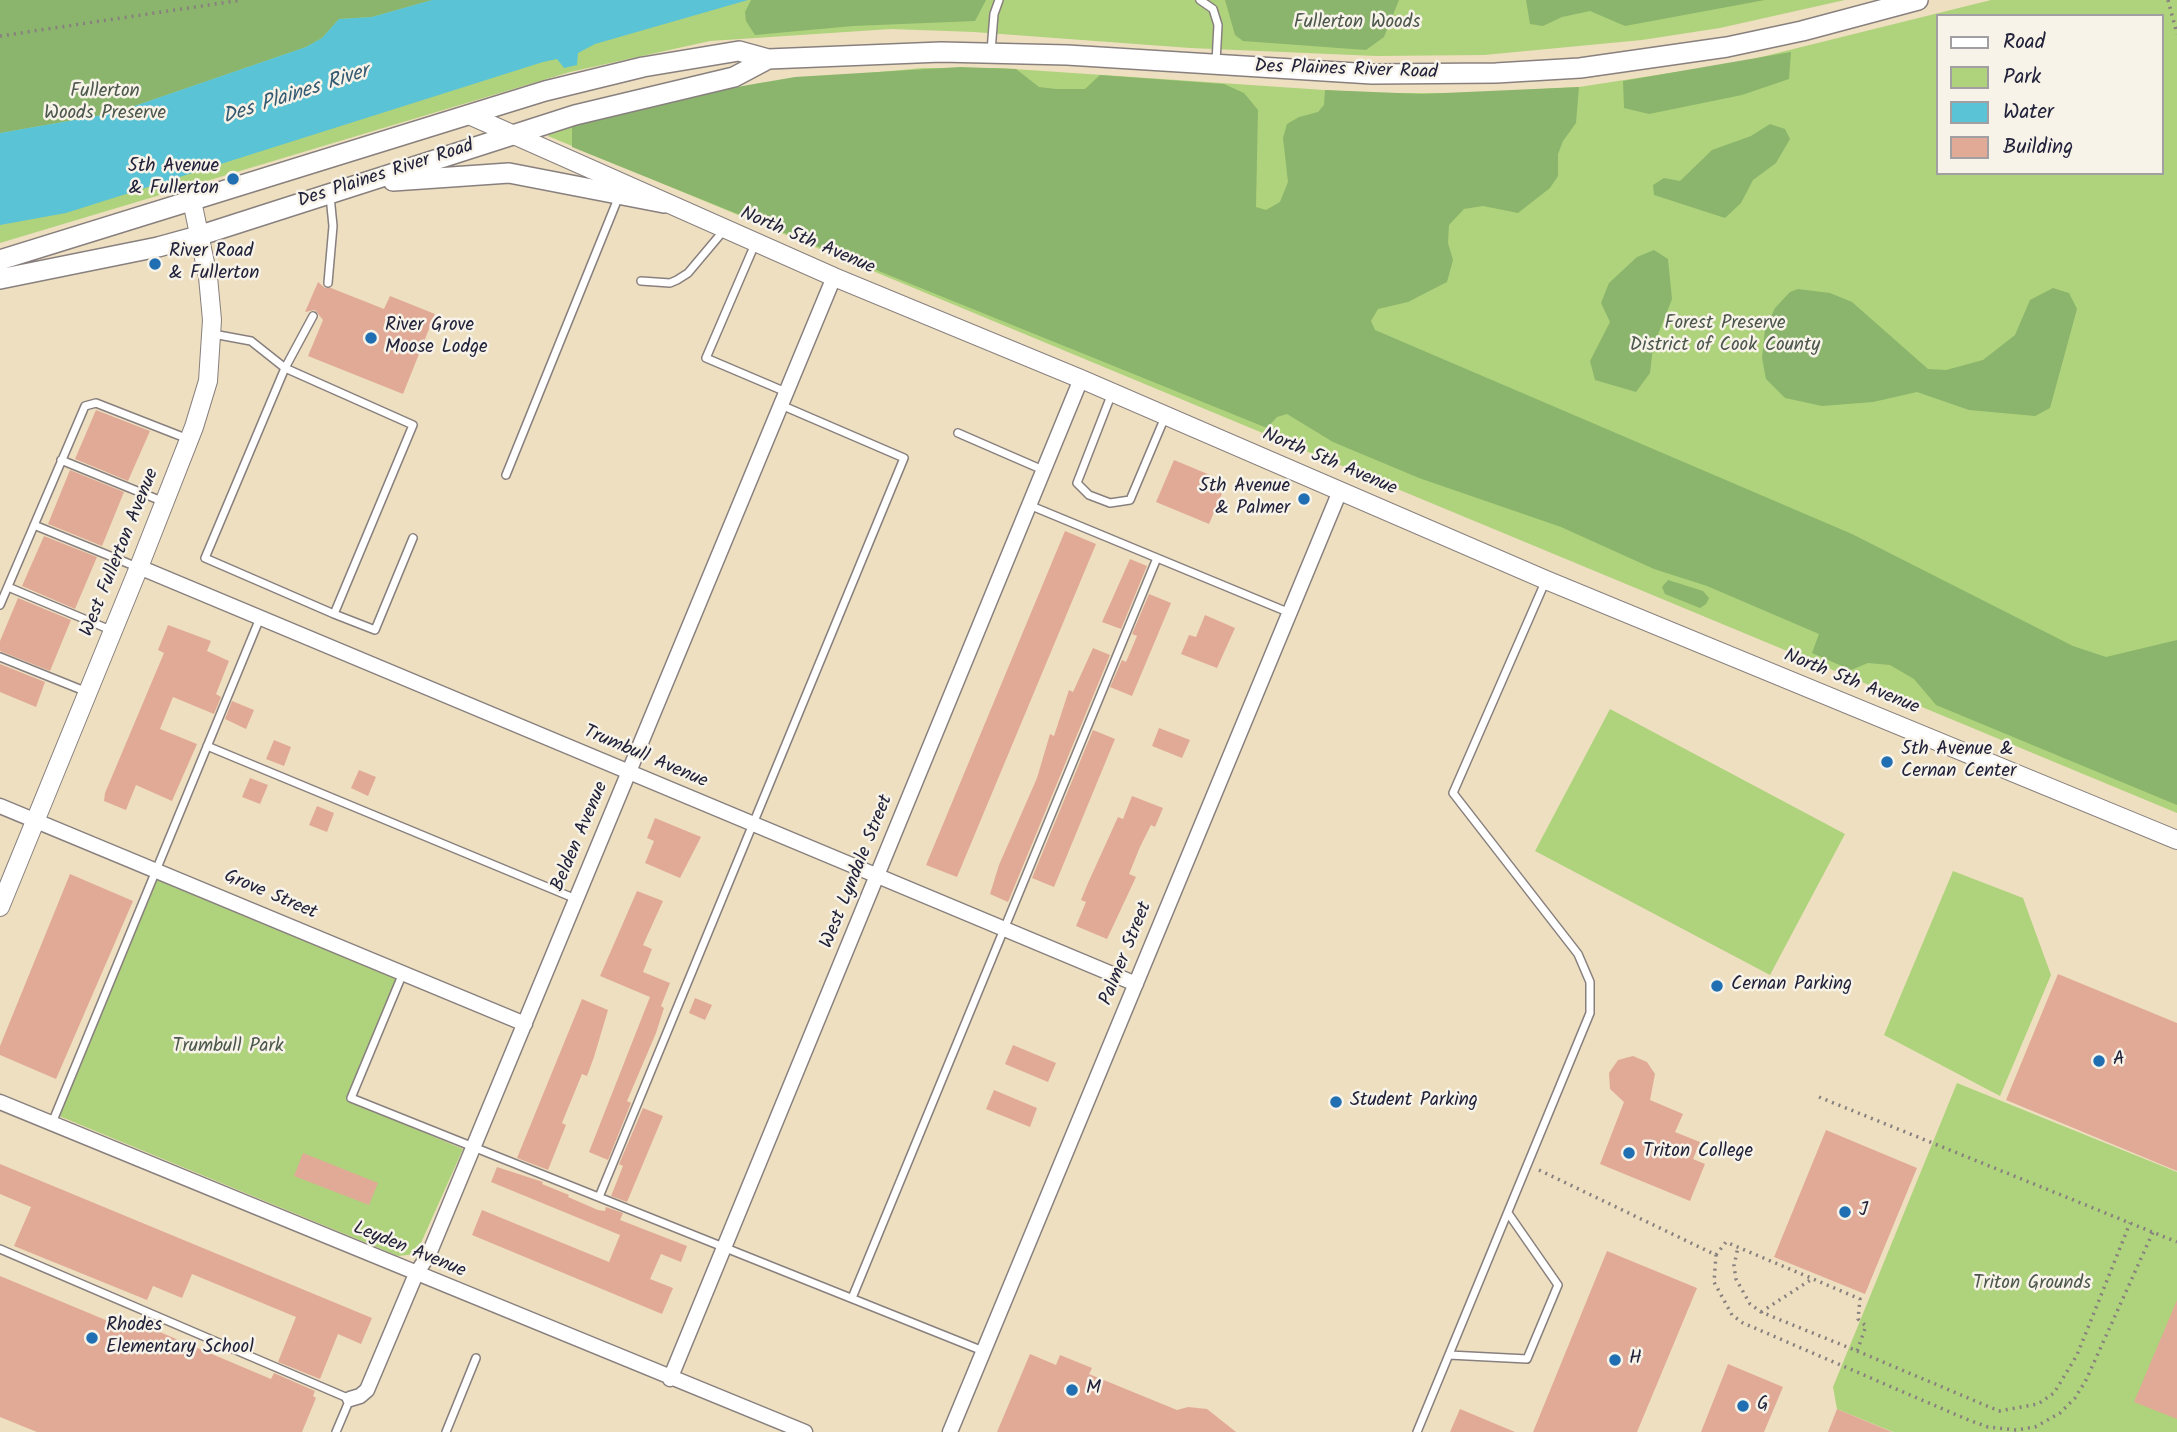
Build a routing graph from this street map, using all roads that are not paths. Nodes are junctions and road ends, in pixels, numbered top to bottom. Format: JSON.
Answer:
{"nodes":[{"id":1,"x":999,"y":0,"type":"edge"},
{"id":2,"x":1200,"y":0,"type":"edge"},
{"id":3,"x":1918,"y":0,"type":"edge"},
{"id":4,"x":991,"y":53,"type":"junction"},
{"id":5,"x":768,"y":59,"type":"junction"},
{"id":6,"x":1216,"y":66,"type":"junction"},
{"id":7,"x":469,"y":115,"type":"junction"},
{"id":8,"x":513,"y":134,"type":"junction"},
{"id":9,"x":361,"y":184,"type":"junction"},
{"id":10,"x":623,"y":189,"type":"junction"},
{"id":11,"x":330,"y":195,"type":"junction"},
{"id":12,"x":192,"y":201,"type":"junction"},
{"id":13,"x":664,"y":203,"type":"joint"},
{"id":14,"x":725,"y":229,"type":"junction"},
{"id":15,"x":198,"y":236,"type":"junction"},
{"id":16,"x":755,"y":243,"type":"junction"},
{"id":17,"x":0,"y":260,"type":"edge"},
{"id":18,"x":834,"y":277,"type":"junction"},
{"id":19,"x":0,"y":279,"type":"edge"},
{"id":20,"x":641,"y":281,"type":"dead end"},
{"id":21,"x":328,"y":283,"type":"dead end"},
{"id":22,"x":313,"y":316,"type":"dead end"},
{"id":23,"x":212,"y":334,"type":"junction"},
{"id":24,"x":285,"y":368,"type":"junction"},
{"id":25,"x":1081,"y":379,"type":"junction"},
{"id":26,"x":1112,"y":392,"type":"junction"},
{"id":27,"x":784,"y":398,"type":"junction"},
{"id":28,"x":1166,"y":415,"type":"junction"},
{"id":29,"x":958,"y":433,"type":"dead end"},
{"id":30,"x":189,"y":440,"type":"junction"},
{"id":31,"x":61,"y":460,"type":"junction"},
{"id":32,"x":1043,"y":470,"type":"junction"},
{"id":33,"x":506,"y":475,"type":"dead end"},
{"id":34,"x":1340,"y":491,"type":"junction"},
{"id":35,"x":164,"y":502,"type":"junction"},
{"id":36,"x":1029,"y":505,"type":"junction"},
{"id":37,"x":34,"y":525,"type":"junction"},
{"id":38,"x":413,"y":538,"type":"dead end"},
{"id":39,"x":1157,"y":558,"type":"junction"},
{"id":40,"x":139,"y":567,"type":"junction"},
{"id":41,"x":1546,"y":580,"type":"junction"},
{"id":42,"x":8,"y":587,"type":"junction"},
{"id":43,"x":0,"y":605,"type":"edge"},
{"id":44,"x":1290,"y":612,"type":"junction"},
{"id":45,"x":334,"y":614,"type":"junction"},
{"id":46,"x":260,"y":618,"type":"junction"},
{"id":47,"x":113,"y":631,"type":"junction"},
{"id":48,"x":0,"y":657,"type":"edge"},
{"id":49,"x":88,"y":692,"type":"junction"},
{"id":50,"x":207,"y":746,"type":"junction"},
{"id":51,"x":629,"y":772,"type":"junction"},
{"id":52,"x":0,"y":806,"type":"edge"},
{"id":53,"x":35,"y":820,"type":"junction"},
{"id":54,"x":753,"y":824,"type":"junction"},
{"id":55,"x":2177,"y":840,"type":"edge"},
{"id":56,"x":157,"y":869,"type":"junction"},
{"id":57,"x":877,"y":875,"type":"junction"},
{"id":58,"x":576,"y":899,"type":"junction"},
{"id":59,"x":0,"y":906,"type":"edge"},
{"id":60,"x":1004,"y":928,"type":"junction"},
{"id":61,"x":404,"y":973,"type":"junction"},
{"id":62,"x":1136,"y":984,"type":"junction"},
{"id":63,"x":525,"y":1024,"type":"junction"},
{"id":64,"x":0,"y":1102,"type":"edge"},
{"id":65,"x":52,"y":1124,"type":"junction"},
{"id":66,"x":475,"y":1147,"type":"junction"},
{"id":67,"x":599,"y":1197,"type":"junction"},
{"id":68,"x":1508,"y":1213,"type":"junction"},
{"id":69,"x":724,"y":1247,"type":"junction"},
{"id":70,"x":0,"y":1249,"type":"edge"},
{"id":71,"x":416,"y":1275,"type":"junction"},
{"id":72,"x":852,"y":1298,"type":"junction"},
{"id":73,"x":984,"y":1351,"type":"junction"},
{"id":74,"x":1449,"y":1355,"type":"junction"},
{"id":75,"x":476,"y":1358,"type":"dead end"},
{"id":76,"x":670,"y":1379,"type":"junction"},
{"id":77,"x":350,"y":1399,"type":"junction"},
{"id":78,"x":336,"y":1432,"type":"edge"},
{"id":79,"x":446,"y":1432,"type":"edge"},
{"id":80,"x":805,"y":1432,"type":"edge"},
{"id":81,"x":950,"y":1432,"type":"edge"},
{"id":82,"x":1417,"y":1432,"type":"edge"}],
"edges":[{"from":1,"to":4,"type":"lane"},
{"from":2,"to":6,"type":"lane"},
{"from":3,"to":6,"type":"main road","name":"Des Plaines River Road"},
{"from":4,"to":5,"type":"main road","name":"Des Plaines River Road"},
{"from":4,"to":6,"type":"main road","name":"Des Plaines River Road"},
{"from":5,"to":7,"type":"main road","name":"Des Plaines River Road"},
{"from":5,"to":8,"type":"main road","name":"Des Plaines River Road"},
{"from":7,"to":8,"type":"street"},
{"from":7,"to":12,"type":"main road","name":"Des Plaines River Road"},
{"from":8,"to":9,"type":"main road","name":"Des Plaines River Road"},
{"from":8,"to":10,"type":"street"},
{"from":9,"to":10,"type":"main road"},
{"from":9,"to":11,"type":"main road","name":"Des Plaines River Road"},
{"from":10,"to":13,"type":"main road"},
{"from":10,"to":33,"type":"lane"},
{"from":11,"to":15,"type":"main road","name":"Des Plaines River Road"},
{"from":11,"to":21,"type":"lane"},
{"from":12,"to":15,"type":"street","name":"West Fullerton Avenue"},
{"from":12,"to":17,"type":"main road","name":"Des Plaines River Road"},
{"from":13,"to":14,"type":"street","name":"North 5th Avenue"},
{"from":14,"to":16,"type":"street","name":"North 5th Avenue"},
{"from":14,"to":20,"type":"lane"},
{"from":15,"to":19,"type":"main road","name":"Des Plaines River Road"},
{"from":15,"to":23,"type":"street","name":"West Fullerton Avenue"},
{"from":16,"to":18,"type":"street","name":"North 5th Avenue"},
{"from":16,"to":27,"type":"lane"},
{"from":18,"to":25,"type":"street","name":"North 5th Avenue"},
{"from":18,"to":27,"type":"street","name":"Belden Avenue"},
{"from":22,"to":24,"type":"lane"},
{"from":23,"to":24,"type":"lane"},
{"from":23,"to":30,"type":"street","name":"West Fullerton Avenue"},
{"from":24,"to":45,"type":"lane"},
{"from":24,"to":45,"type":"lane"},
{"from":25,"to":26,"type":"street","name":"North 5th Avenue"},
{"from":25,"to":32,"type":"street","name":"West Lyndale Street"},
{"from":26,"to":28,"type":"street","name":"North 5th Avenue"},
{"from":26,"to":28,"type":"lane"},
{"from":27,"to":51,"type":"street","name":"Belden Avenue"},
{"from":27,"to":54,"type":"lane"},
{"from":28,"to":34,"type":"street","name":"North 5th Avenue"},
{"from":29,"to":32,"type":"lane"},
{"from":30,"to":31,"type":"lane"},
{"from":30,"to":35,"type":"street","name":"West Fullerton Avenue"},
{"from":31,"to":35,"type":"lane"},
{"from":31,"to":37,"type":"lane"},
{"from":32,"to":36,"type":"street","name":"West Lyndale Street"},
{"from":34,"to":41,"type":"street","name":"North 5th Avenue"},
{"from":34,"to":44,"type":"street","name":"Palmer Street"},
{"from":35,"to":40,"type":"street","name":"West Fullerton Avenue"},
{"from":36,"to":39,"type":"lane"},
{"from":36,"to":57,"type":"street","name":"West Lyndale Street"},
{"from":37,"to":40,"type":"lane"},
{"from":37,"to":42,"type":"lane"},
{"from":38,"to":45,"type":"lane"},
{"from":39,"to":44,"type":"lane"},
{"from":39,"to":60,"type":"lane"},
{"from":40,"to":46,"type":"street","name":"Trumbull Avenue"},
{"from":40,"to":47,"type":"street","name":"West Fullerton Avenue"},
{"from":41,"to":55,"type":"street","name":"North 5th Avenue"},
{"from":41,"to":68,"type":"lane"},
{"from":42,"to":43,"type":"lane"},
{"from":42,"to":47,"type":"lane"},
{"from":44,"to":62,"type":"street","name":"Palmer Street"},
{"from":46,"to":50,"type":"lane"},
{"from":46,"to":51,"type":"street","name":"Trumbull Avenue"},
{"from":47,"to":49,"type":"street","name":"West Fullerton Avenue"},
{"from":48,"to":49,"type":"lane"},
{"from":49,"to":53,"type":"street","name":"West Fullerton Avenue"},
{"from":50,"to":56,"type":"lane"},
{"from":50,"to":58,"type":"lane"},
{"from":51,"to":54,"type":"street","name":"Trumbull Avenue"},
{"from":51,"to":58,"type":"street","name":"Belden Avenue"},
{"from":52,"to":53,"type":"street","name":"Grove Street"},
{"from":53,"to":56,"type":"street","name":"Grove Street"},
{"from":53,"to":59,"type":"street","name":"West Fullerton Avenue"},
{"from":54,"to":57,"type":"street","name":"Trumbull Avenue"},
{"from":54,"to":67,"type":"lane"},
{"from":56,"to":61,"type":"street","name":"Grove Street"},
{"from":56,"to":65,"type":"lane"},
{"from":57,"to":60,"type":"street","name":"Trumbull Avenue"},
{"from":57,"to":69,"type":"street","name":"West Lyndale Street"},
{"from":58,"to":63,"type":"street","name":"Belden Avenue"},
{"from":60,"to":62,"type":"street","name":"Trumbull Avenue"},
{"from":60,"to":72,"type":"lane"},
{"from":61,"to":63,"type":"street","name":"Grove Street"},
{"from":61,"to":66,"type":"lane"},
{"from":62,"to":73,"type":"street","name":"Palmer Street"},
{"from":63,"to":66,"type":"street","name":"Belden Avenue"},
{"from":64,"to":65,"type":"street","name":"Leyden Avenue"},
{"from":65,"to":71,"type":"street","name":"Leyden Avenue"},
{"from":66,"to":67,"type":"lane"},
{"from":66,"to":71,"type":"street","name":"Belden Avenue"},
{"from":67,"to":69,"type":"lane"},
{"from":68,"to":74,"type":"lane"},
{"from":68,"to":74,"type":"lane"},
{"from":69,"to":72,"type":"lane"},
{"from":69,"to":76,"type":"street","name":"West Lyndale Street"},
{"from":70,"to":77,"type":"lane"},
{"from":71,"to":76,"type":"street","name":"Leyden Avenue"},
{"from":71,"to":77,"type":"street","name":"Belden Avenue"},
{"from":72,"to":73,"type":"lane"},
{"from":73,"to":81,"type":"street","name":"Palmer Street"},
{"from":74,"to":82,"type":"lane"},
{"from":75,"to":79,"type":"lane"},
{"from":76,"to":80,"type":"street","name":"Leyden Avenue"},
{"from":77,"to":78,"type":"lane"}]}
